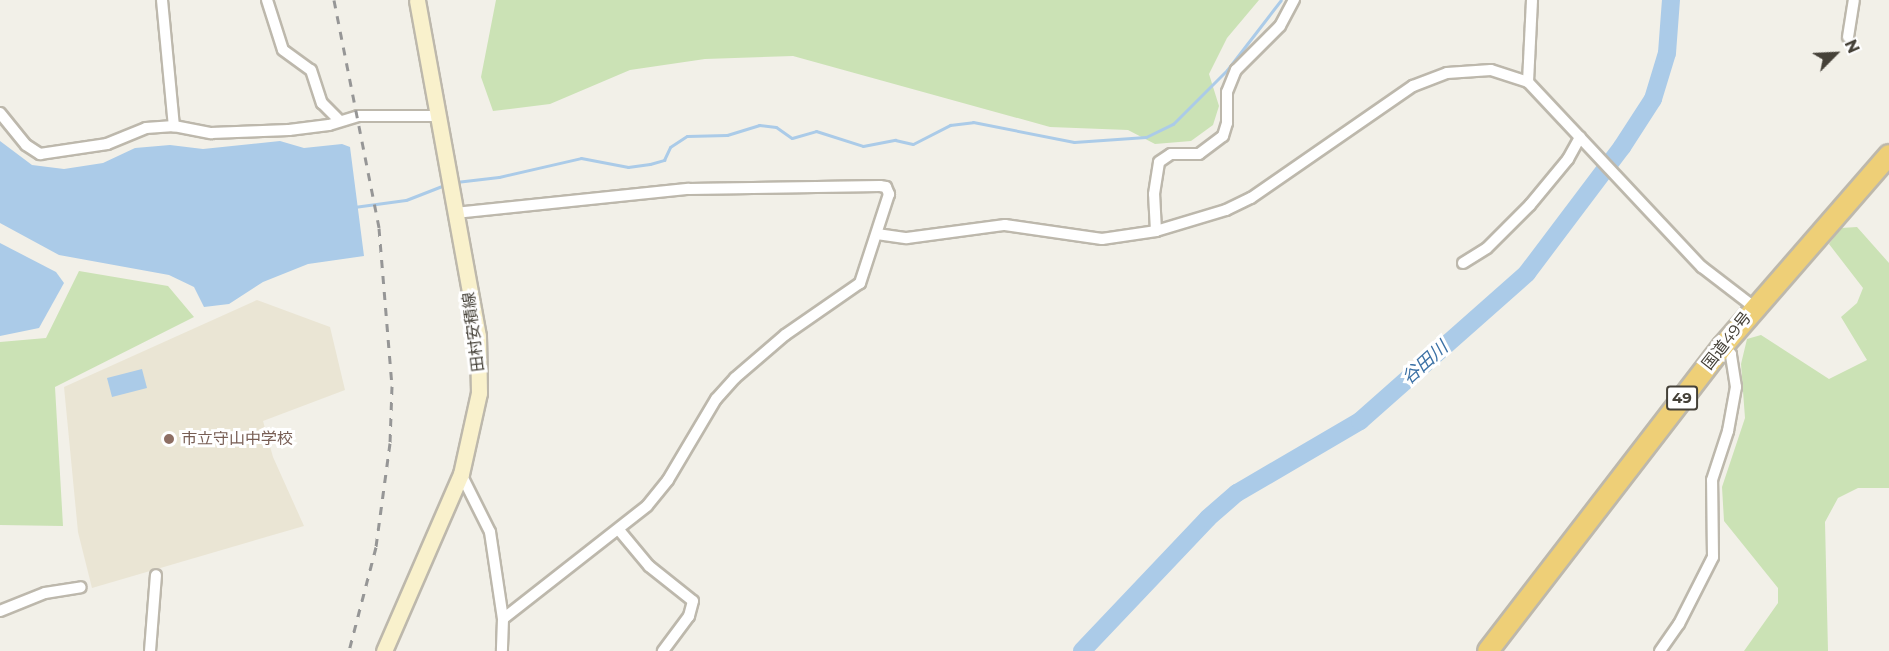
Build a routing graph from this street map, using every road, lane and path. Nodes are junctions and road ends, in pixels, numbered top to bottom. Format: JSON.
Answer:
{"nodes":[{"id":1,"x":162,"y":0,"type":"edge"},
{"id":2,"x":267,"y":0,"type":"edge"},
{"id":3,"x":417,"y":0,"type":"edge"},
{"id":4,"x":1294,"y":0,"type":"edge"},
{"id":5,"x":1532,"y":0,"type":"edge"},
{"id":6,"x":1854,"y":0,"type":"edge"},
{"id":7,"x":1848,"y":37,"type":"dead end"},
{"id":8,"x":1528,"y":82,"type":"junction"},
{"id":9,"x":0,"y":113,"type":"edge"},
{"id":10,"x":438,"y":116,"type":"junction"},
{"id":11,"x":340,"y":121,"type":"junction"},
{"id":12,"x":174,"y":126,"type":"junction"},
{"id":13,"x":1582,"y":138,"type":"junction"},
{"id":14,"x":1889,"y":155,"type":"edge"},
{"id":15,"x":455,"y":213,"type":"junction"},
{"id":16,"x":1156,"y":231,"type":"junction"},
{"id":17,"x":878,"y":234,"type":"junction"},
{"id":18,"x":1463,"y":263,"type":"dead end"},
{"id":19,"x":1754,"y":307,"type":"junction"},
{"id":20,"x":1723,"y":346,"type":"junction"},
{"id":21,"x":461,"y":474,"type":"junction"},
{"id":22,"x":619,"y":530,"type":"junction"},
{"id":23,"x":156,"y":575,"type":"dead end"},
{"id":24,"x":81,"y":588,"type":"dead end"},
{"id":25,"x":0,"y":611,"type":"edge"},
{"id":26,"x":503,"y":619,"type":"junction"},
{"id":27,"x":150,"y":651,"type":"edge"},
{"id":28,"x":384,"y":651,"type":"edge"},
{"id":29,"x":502,"y":651,"type":"edge"},
{"id":30,"x":663,"y":651,"type":"edge"},
{"id":31,"x":1488,"y":651,"type":"edge"},
{"id":32,"x":1660,"y":651,"type":"edge"}],
"edges":[{"from":1,"to":12,"type":"street"},
{"from":2,"to":11,"type":"street"},
{"from":3,"to":10,"type":"main road","name":"田村安積線"},
{"from":4,"to":16,"type":"street"},
{"from":5,"to":8,"type":"street"},
{"from":6,"to":7,"type":"street"},
{"from":8,"to":13,"type":"street"},
{"from":8,"to":16,"type":"street"},
{"from":9,"to":12,"type":"street"},
{"from":10,"to":11,"type":"street"},
{"from":10,"to":15,"type":"main road","name":"田村安積線"},
{"from":11,"to":12,"type":"street"},
{"from":13,"to":18,"type":"street"},
{"from":13,"to":19,"type":"street"},
{"from":14,"to":19,"type":"highway","name":"国道49号","number":"49"},
{"from":15,"to":17,"type":"street"},
{"from":15,"to":21,"type":"main road","name":"田村安積線"},
{"from":16,"to":17,"type":"street"},
{"from":17,"to":22,"type":"street"},
{"from":19,"to":20,"type":"highway","name":"国道49号","number":"49"},
{"from":20,"to":31,"type":"highway","name":"国道49号","number":"49"},
{"from":20,"to":32,"type":"street"},
{"from":21,"to":26,"type":"street"},
{"from":21,"to":28,"type":"main road","name":"田村安積線"},
{"from":22,"to":26,"type":"street"},
{"from":22,"to":30,"type":"street"},
{"from":23,"to":27,"type":"street"},
{"from":24,"to":25,"type":"street"},
{"from":26,"to":29,"type":"street"}]}
